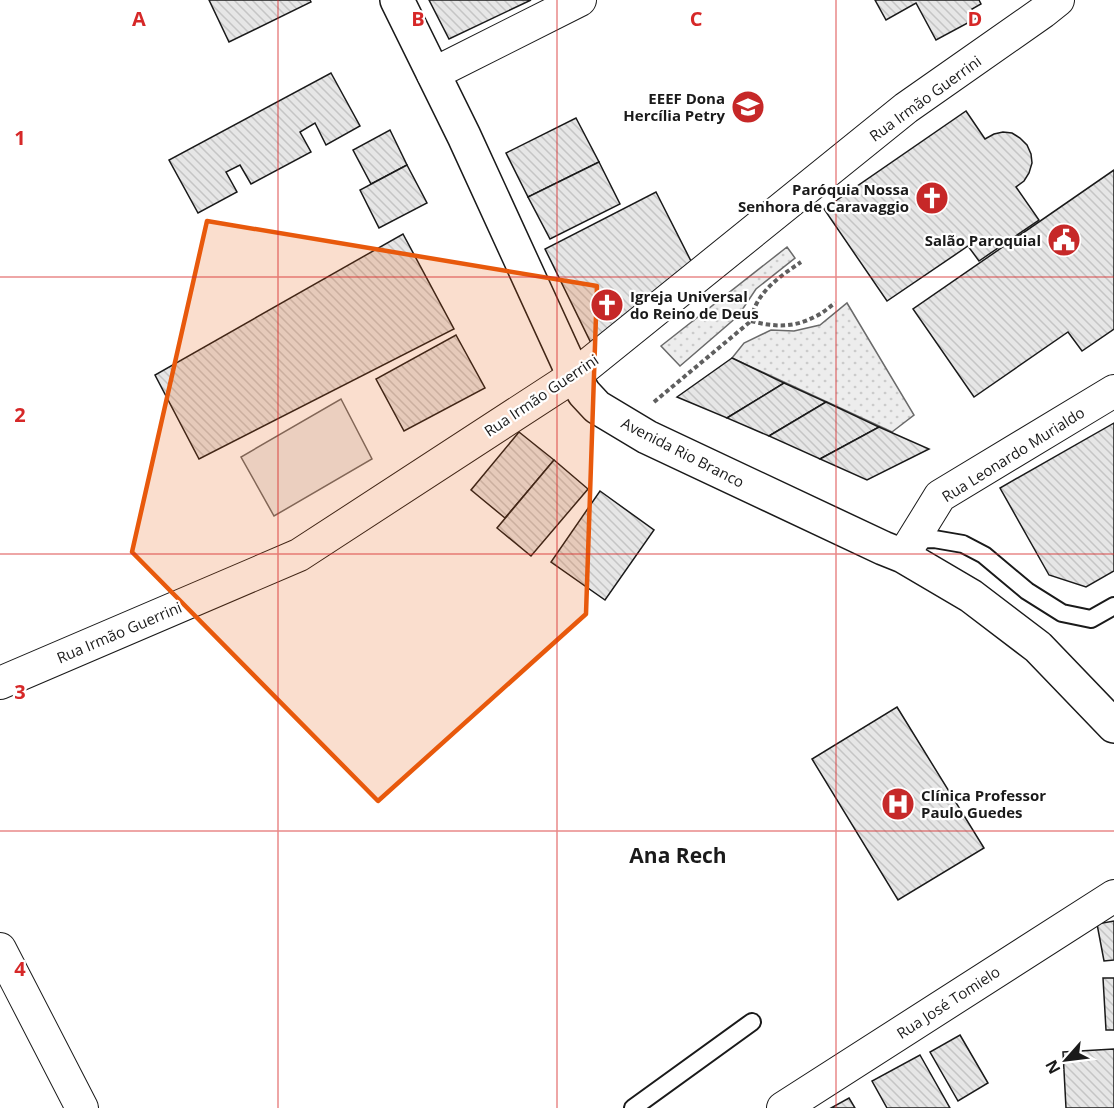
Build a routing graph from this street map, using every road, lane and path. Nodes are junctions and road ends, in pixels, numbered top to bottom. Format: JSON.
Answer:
{"nodes":[{"id":1,"x":397,"y":0,"type":"edge"},
{"id":2,"x":580,"y":0,"type":"edge"},
{"id":3,"x":1046,"y":4,"type":"edge"},
{"id":4,"x":433,"y":74,"type":"junction"},
{"id":5,"x":801,"y":262,"type":"dead end"},
{"id":6,"x":835,"y":303,"type":"dead end"},
{"id":7,"x":752,"y":321,"type":"junction"},
{"id":8,"x":574,"y":376,"type":"junction"},
{"id":9,"x":1114,"y":391,"type":"edge"},
{"id":10,"x":625,"y":425,"type":"junction"},
{"id":11,"x":908,"y":548,"type":"junction"},
{"id":12,"x":1114,"y":606,"type":"edge"},
{"id":13,"x":0,"y":682,"type":"edge"},
{"id":14,"x":1114,"y":726,"type":"edge"},
{"id":15,"x":1114,"y":896,"type":"edge"},
{"id":16,"x":4,"y":968,"type":"edge"},
{"id":17,"x":752,"y":1022,"type":"dead end"},
{"id":18,"x":82,"y":1108,"type":"edge"},
{"id":19,"x":633,"y":1108,"type":"edge"},
{"id":20,"x":783,"y":1108,"type":"edge"}],
"edges":[{"from":1,"to":4,"type":"main road","name":"Avenida Rio Branco"},
{"from":2,"to":4,"type":"street"},
{"from":3,"to":8,"type":"street","name":"Rua Irmão Guerrini"},
{"from":4,"to":8,"type":"main road","name":"Avenida Rio Branco"},
{"from":5,"to":7,"type":"path"},
{"from":6,"to":7,"type":"path"},
{"from":7,"to":10,"type":"path"},
{"from":8,"to":10,"type":"main road","name":"Avenida Rio Branco"},
{"from":8,"to":13,"type":"street","name":"Rua Irmão Guerrini"},
{"from":9,"to":11,"type":"street","name":"Rua Leonardo Murialdo"},
{"from":10,"to":11,"type":"main road","name":"Avenida Rio Branco"},
{"from":11,"to":12,"type":"lane"},
{"from":11,"to":14,"type":"main road","name":"Avenida Rio Branco"},
{"from":15,"to":20,"type":"street","name":"Rua José Tomielo"},
{"from":16,"to":18,"type":"street"},
{"from":17,"to":19,"type":"lane"}]}
